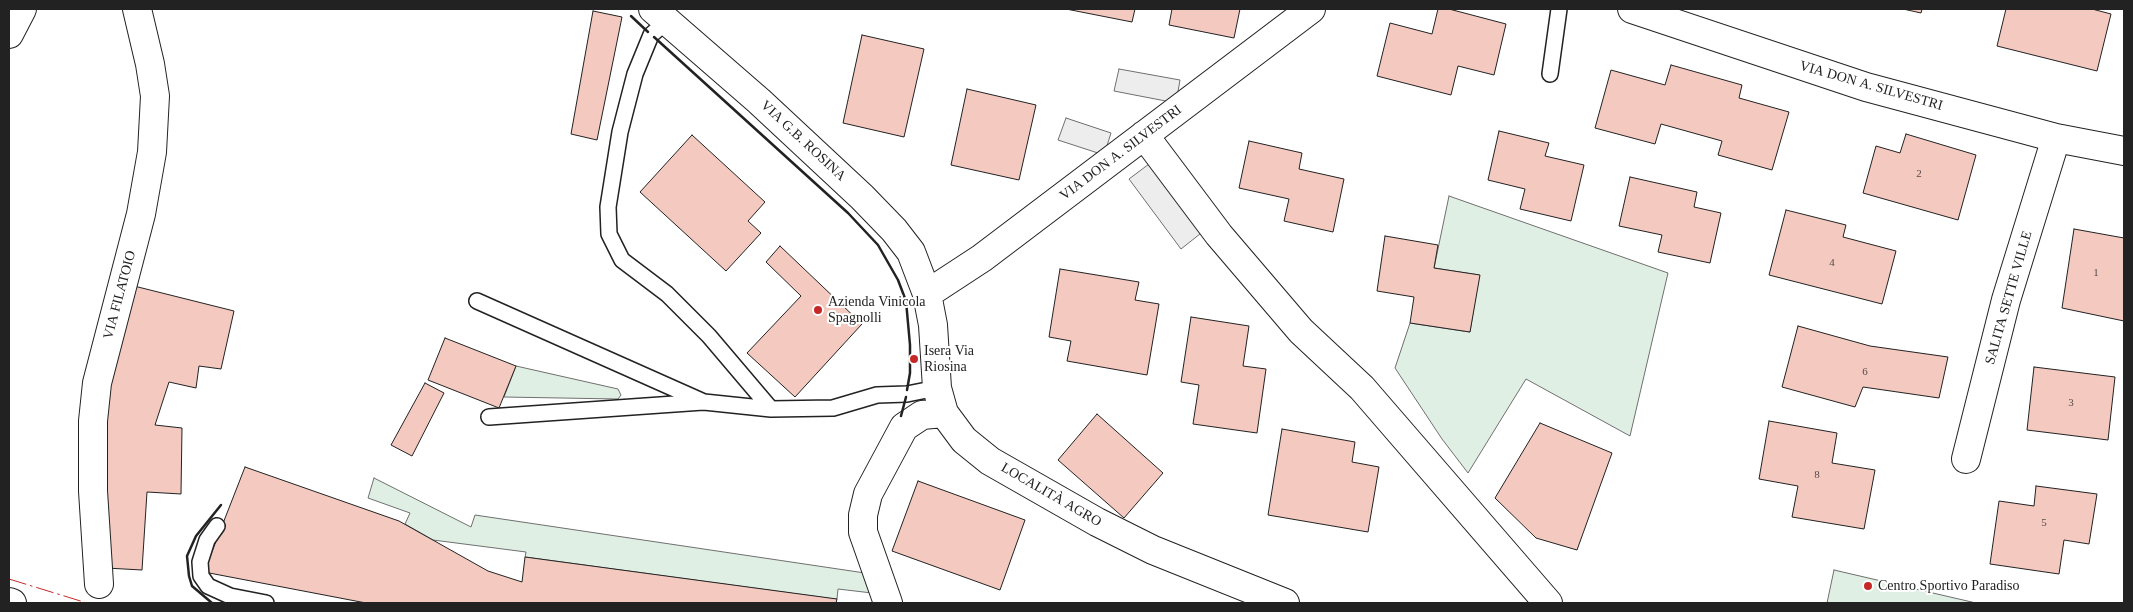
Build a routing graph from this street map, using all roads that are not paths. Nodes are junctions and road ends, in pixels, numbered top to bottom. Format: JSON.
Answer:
{"nodes":[{"id":1,"x":22,"y":9,"type":"edge"},
{"id":2,"x":136,"y":9,"type":"edge"},
{"id":3,"x":1310,"y":9,"type":"edge"},
{"id":4,"x":1559,"y":9,"type":"edge"},
{"id":5,"x":1632,"y":9,"type":"edge"},
{"id":6,"x":660,"y":15,"type":"edge"},
{"id":7,"x":9,"y":34,"type":"edge"},
{"id":8,"x":1550,"y":74,"type":"dead end"},
{"id":9,"x":1144,"y":135,"type":"junction"},
{"id":10,"x":2056,"y":138,"type":"junction"},
{"id":11,"x":2121,"y":146,"type":"edge"},
{"id":12,"x":928,"y":294,"type":"junction"},
{"id":13,"x":477,"y":301,"type":"dead end"},
{"id":14,"x":940,"y":400,"type":"junction"},
{"id":15,"x":704,"y":402,"type":"junction"},
{"id":16,"x":771,"y":409,"type":"junction"},
{"id":17,"x":489,"y":417,"type":"dead end"},
{"id":18,"x":1966,"y":459,"type":"dead end"},
{"id":19,"x":217,"y":526,"type":"dead end"},
{"id":20,"x":99,"y":584,"type":"dead end"},
{"id":21,"x":266,"y":603,"type":"edge"},
{"id":22,"x":888,"y":603,"type":"edge"},
{"id":23,"x":1284,"y":603,"type":"edge"},
{"id":24,"x":1548,"y":603,"type":"edge"}],
"edges":[{"from":1,"to":7,"type":"street"},
{"from":2,"to":20,"type":"street","name":"VIA FILATOIO"},
{"from":3,"to":9,"type":"street","name":"VIA DON A. SILVESTRI"},
{"from":4,"to":8,"type":"lane"},
{"from":5,"to":10,"type":"street","name":"VIA DON A. SILVESTRI"},
{"from":6,"to":12,"type":"street","name":"VIA G.B. ROSINA"},
{"from":6,"to":16,"type":"lane"},
{"from":9,"to":12,"type":"street","name":"VIA DON A. SILVESTRI"},
{"from":9,"to":24,"type":"street"},
{"from":10,"to":11,"type":"street","name":"VIA DON A. SILVESTRI"},
{"from":10,"to":18,"type":"street","name":"SALITA SETTE VILLE"},
{"from":12,"to":14,"type":"street"},
{"from":13,"to":15,"type":"lane"},
{"from":14,"to":16,"type":"lane"},
{"from":14,"to":22,"type":"street"},
{"from":14,"to":23,"type":"street","name":"LOCALITÀ AGRO"},
{"from":15,"to":16,"type":"lane"},
{"from":15,"to":17,"type":"lane"},
{"from":19,"to":21,"type":"lane"}]}
